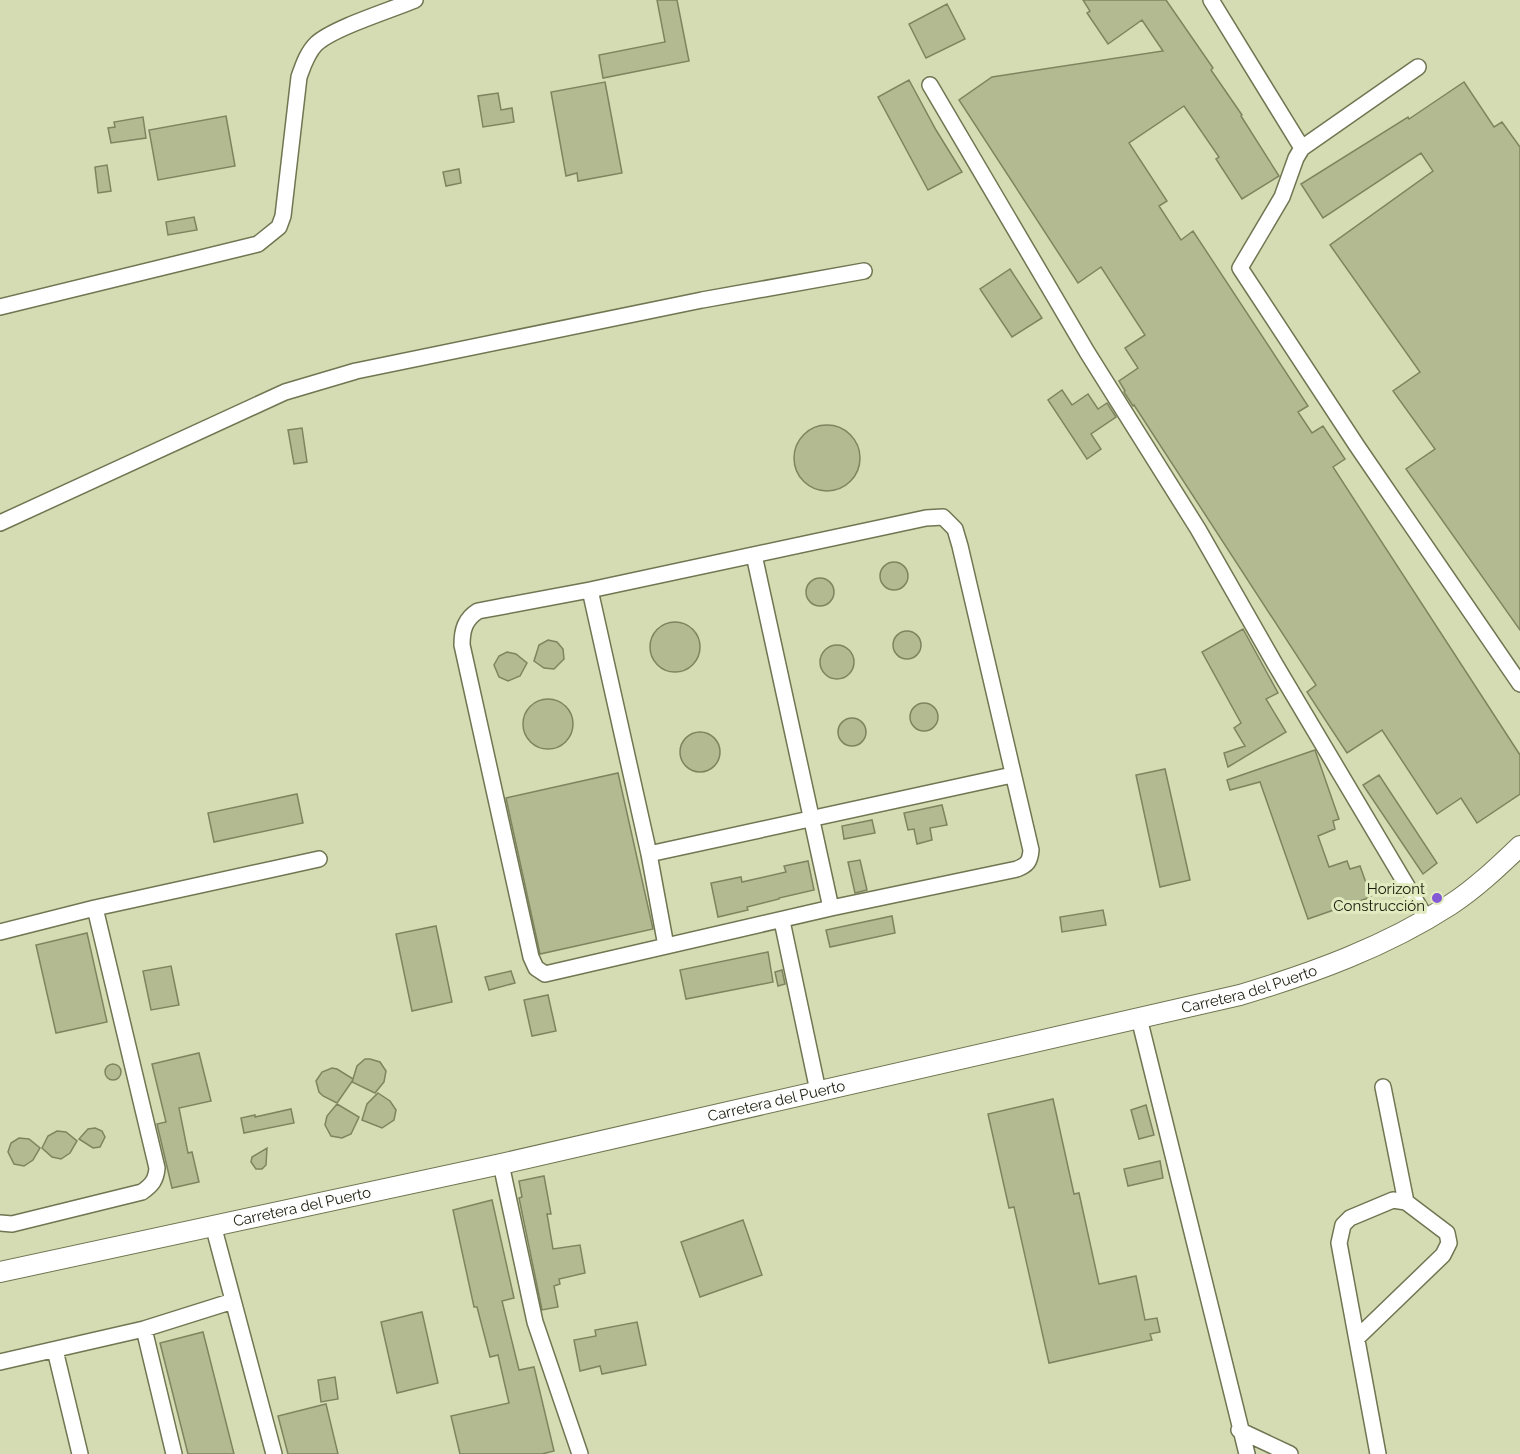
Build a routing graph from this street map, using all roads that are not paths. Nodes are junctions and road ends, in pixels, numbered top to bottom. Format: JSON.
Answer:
{"nodes":[{"id":1,"x":415,"y":0,"type":"edge"},
{"id":2,"x":1211,"y":0,"type":"edge"},
{"id":3,"x":1418,"y":67,"type":"dead end"},
{"id":4,"x":930,"y":85,"type":"dead end"},
{"id":5,"x":1302,"y":148,"type":"junction"},
{"id":6,"x":864,"y":272,"type":"dead end"},
{"id":7,"x":0,"y":307,"type":"edge"},
{"id":8,"x":0,"y":523,"type":"edge"},
{"id":9,"x":754,"y":555,"type":"junction"},
{"id":10,"x":590,"y":590,"type":"junction"},
{"id":11,"x":1520,"y":684,"type":"edge"},
{"id":12,"x":1012,"y":775,"type":"junction"},
{"id":13,"x":811,"y":819,"type":"junction"},
{"id":14,"x":1520,"y":846,"type":"edge"},
{"id":15,"x":649,"y":854,"type":"junction"},
{"id":16,"x":320,"y":859,"type":"dead end"},
{"id":17,"x":95,"y":908,"type":"junction"},
{"id":18,"x":831,"y":908,"type":"junction"},
{"id":19,"x":1426,"y":918,"type":"junction"},
{"id":20,"x":782,"y":921,"type":"junction"},
{"id":21,"x":0,"y":932,"type":"edge"},
{"id":22,"x":666,"y":946,"type":"junction"},
{"id":23,"x":1139,"y":1018,"type":"junction"},
{"id":24,"x":1383,"y":1088,"type":"dead end"},
{"id":25,"x":818,"y":1090,"type":"junction"},
{"id":26,"x":501,"y":1164,"type":"junction"},
{"id":27,"x":1406,"y":1202,"type":"junction"},
{"id":28,"x":0,"y":1223,"type":"edge"},
{"id":29,"x":213,"y":1225,"type":"junction"},
{"id":30,"x":0,"y":1272,"type":"edge"},
{"id":31,"x":233,"y":1301,"type":"junction"},
{"id":32,"x":144,"y":1329,"type":"junction"},
{"id":33,"x":1357,"y":1338,"type":"junction"},
{"id":34,"x":55,"y":1350,"type":"junction"},
{"id":35,"x":0,"y":1362,"type":"edge"},
{"id":36,"x":1239,"y":1430,"type":"junction"},
{"id":37,"x":80,"y":1454,"type":"edge"},
{"id":38,"x":174,"y":1454,"type":"edge"},
{"id":39,"x":274,"y":1454,"type":"edge"},
{"id":40,"x":580,"y":1454,"type":"edge"},
{"id":41,"x":1247,"y":1454,"type":"edge"},
{"id":42,"x":1290,"y":1454,"type":"edge"},
{"id":43,"x":1378,"y":1454,"type":"edge"}],
"edges":[{"from":1,"to":7,"type":"lane"},
{"from":2,"to":5,"type":"lane"},
{"from":3,"to":5,"type":"lane"},
{"from":4,"to":19,"type":"lane"},
{"from":5,"to":11,"type":"lane"},
{"from":6,"to":8,"type":"lane"},
{"from":9,"to":10,"type":"lane"},
{"from":9,"to":12,"type":"lane"},
{"from":9,"to":13,"type":"lane"},
{"from":10,"to":15,"type":"lane"},
{"from":10,"to":22,"type":"lane"},
{"from":12,"to":13,"type":"lane"},
{"from":12,"to":18,"type":"lane"},
{"from":13,"to":15,"type":"lane"},
{"from":13,"to":18,"type":"lane"},
{"from":14,"to":19,"type":"main road","name":"Carretera del Puerto"},
{"from":15,"to":22,"type":"lane"},
{"from":16,"to":17,"type":"lane"},
{"from":17,"to":21,"type":"lane"},
{"from":17,"to":28,"type":"lane"},
{"from":18,"to":20,"type":"lane"},
{"from":19,"to":23,"type":"main road","name":"Carretera del Puerto"},
{"from":20,"to":22,"type":"lane"},
{"from":20,"to":25,"type":"lane"},
{"from":23,"to":25,"type":"main road","name":"Carretera del Puerto"},
{"from":23,"to":36,"type":"lane"},
{"from":24,"to":27,"type":"lane"},
{"from":25,"to":26,"type":"main road","name":"Carretera del Puerto"},
{"from":26,"to":29,"type":"main road","name":"Carretera del Puerto"},
{"from":26,"to":40,"type":"lane"},
{"from":27,"to":33,"type":"lane"},
{"from":27,"to":33,"type":"lane"},
{"from":29,"to":30,"type":"main road","name":"Carretera del Puerto"},
{"from":29,"to":31,"type":"lane"},
{"from":31,"to":32,"type":"lane"},
{"from":31,"to":39,"type":"lane"},
{"from":32,"to":34,"type":"lane"},
{"from":32,"to":38,"type":"lane"},
{"from":33,"to":43,"type":"lane"},
{"from":34,"to":35,"type":"lane"},
{"from":34,"to":37,"type":"lane"},
{"from":36,"to":41,"type":"lane"},
{"from":36,"to":42,"type":"lane"}]}
